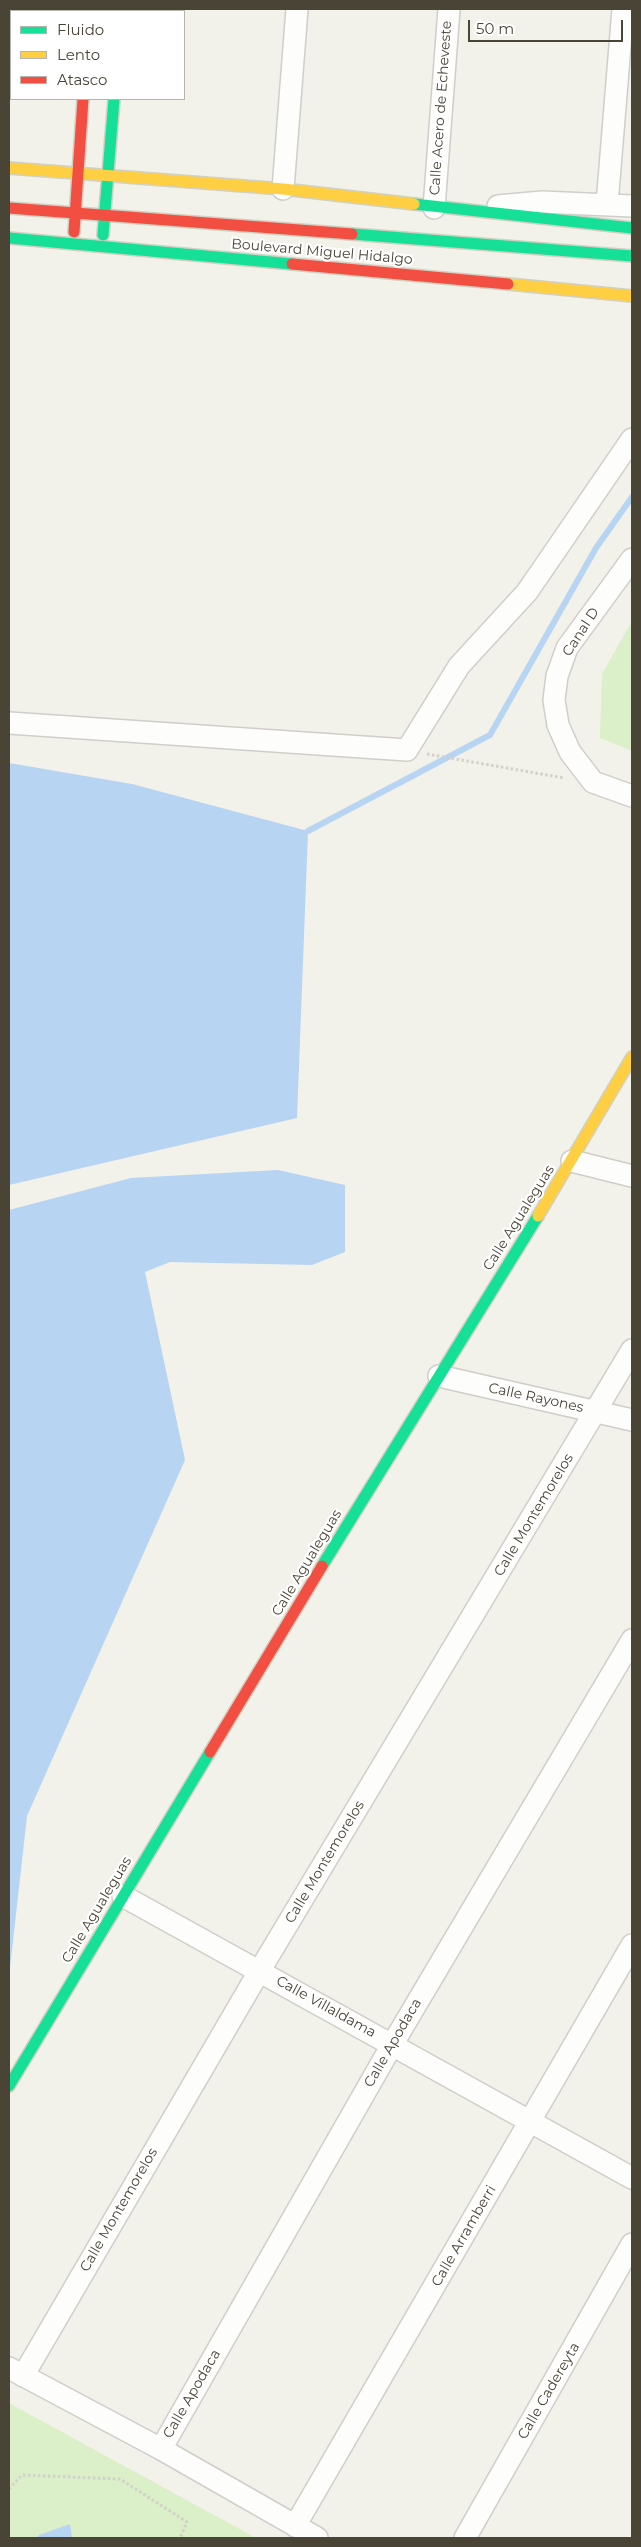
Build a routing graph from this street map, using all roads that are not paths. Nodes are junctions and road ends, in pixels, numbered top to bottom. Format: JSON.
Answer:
{"nodes":[{"id":1,"x":297,"y":9,"type":"edge"},
{"id":2,"x":449,"y":9,"type":"edge"},
{"id":3,"x":623,"y":9,"type":"edge"},
{"id":4,"x":83,"y":100,"type":"edge"},
{"id":5,"x":114,"y":100,"type":"edge"},
{"id":6,"x":9,"y":168,"type":"edge"},
{"id":7,"x":78,"y":174,"type":"junction"},
{"id":8,"x":108,"y":177,"type":"junction"},
{"id":9,"x":283,"y":190,"type":"junction"},
{"id":10,"x":607,"y":204,"type":"junction"},
{"id":11,"x":632,"y":206,"type":"edge"},
{"id":12,"x":9,"y":208,"type":"edge"},
{"id":13,"x":434,"y":208,"type":"junction"},
{"id":14,"x":475,"y":212,"type":"junction"},
{"id":15,"x":75,"y":213,"type":"junction"},
{"id":16,"x":105,"y":216,"type":"junction"},
{"id":17,"x":632,"y":228,"type":"edge"},
{"id":18,"x":9,"y":238,"type":"edge"},
{"id":19,"x":73,"y":242,"type":"junction"},
{"id":20,"x":102,"y":246,"type":"junction"},
{"id":21,"x":632,"y":256,"type":"edge"},
{"id":22,"x":632,"y":296,"type":"edge"},
{"id":23,"x":632,"y":440,"type":"edge"},
{"id":24,"x":632,"y":560,"type":"edge"},
{"id":25,"x":9,"y":723,"type":"edge"},
{"id":26,"x":632,"y":796,"type":"edge"},
{"id":27,"x":632,"y":1057,"type":"edge"},
{"id":28,"x":572,"y":1161,"type":"junction"},
{"id":29,"x":632,"y":1176,"type":"edge"},
{"id":30,"x":632,"y":1350,"type":"edge"},
{"id":31,"x":439,"y":1376,"type":"junction"},
{"id":32,"x":597,"y":1411,"type":"junction"},
{"id":33,"x":632,"y":1420,"type":"edge"},
{"id":34,"x":632,"y":1640,"type":"edge"},
{"id":35,"x":123,"y":1896,"type":"junction"},
{"id":36,"x":632,"y":1945,"type":"edge"},
{"id":37,"x":260,"y":1970,"type":"junction"},
{"id":38,"x":392,"y":2044,"type":"junction"},
{"id":39,"x":9,"y":2086,"type":"edge"},
{"id":40,"x":530,"y":2121,"type":"junction"},
{"id":41,"x":632,"y":2178,"type":"edge"},
{"id":42,"x":632,"y":2244,"type":"edge"},
{"id":43,"x":16,"y":2372,"type":"edge"},
{"id":44,"x":161,"y":2449,"type":"junction"},
{"id":45,"x":295,"y":2526,"type":"junction"},
{"id":46,"x":317,"y":2538,"type":"edge"},
{"id":47,"x":465,"y":2538,"type":"edge"}],
"edges":[{"from":1,"to":9,"type":"street"},
{"from":2,"to":13,"type":"street","name":"Calle Acero de Echeveste"},
{"from":3,"to":10,"type":"street"},
{"from":4,"to":7,"type":"street"},
{"from":5,"to":8,"type":"street"},
{"from":6,"to":7,"type":"street"},
{"from":7,"to":8,"type":"street"},
{"from":7,"to":15,"type":"street"},
{"from":8,"to":9,"type":"street"},
{"from":8,"to":16,"type":"street"},
{"from":9,"to":13,"type":"street"},
{"from":10,"to":11,"type":"street"},
{"from":10,"to":14,"type":"street"},
{"from":12,"to":15,"type":"street","name":"Boulevard Miguel Hidalgo"},
{"from":13,"to":14,"type":"street"},
{"from":14,"to":17,"type":"street"},
{"from":15,"to":16,"type":"street","name":"Boulevard Miguel Hidalgo"},
{"from":15,"to":19,"type":"street"},
{"from":16,"to":20,"type":"street"},
{"from":16,"to":21,"type":"street","name":"Boulevard Miguel Hidalgo"},
{"from":18,"to":19,"type":"street","name":"Boulevard Miguel Hidalgo"},
{"from":19,"to":20,"type":"street","name":"Boulevard Miguel Hidalgo"},
{"from":20,"to":22,"type":"street","name":"Boulevard Miguel Hidalgo"},
{"from":23,"to":25,"type":"street"},
{"from":24,"to":26,"type":"street","name":"Canal D"},
{"from":27,"to":28,"type":"street","name":"Calle Agualeguas"},
{"from":28,"to":29,"type":"street"},
{"from":28,"to":31,"type":"street","name":"Calle Agualeguas"},
{"from":30,"to":32,"type":"street","name":"Calle Montemorelos"},
{"from":31,"to":32,"type":"street","name":"Calle Rayones"},
{"from":31,"to":35,"type":"street","name":"Calle Agualeguas"},
{"from":32,"to":33,"type":"street","name":"Calle Rayones"},
{"from":32,"to":37,"type":"street","name":"Calle Montemorelos"},
{"from":34,"to":38,"type":"street","name":"Calle Apodaca"},
{"from":35,"to":37,"type":"street","name":"Calle Villaldama"},
{"from":35,"to":39,"type":"street","name":"Calle Agualeguas"},
{"from":36,"to":40,"type":"street","name":"Calle Arramberri"},
{"from":37,"to":38,"type":"street","name":"Calle Villaldama"},
{"from":37,"to":43,"type":"street","name":"Calle Montemorelos"},
{"from":38,"to":40,"type":"street","name":"Calle Villaldama"},
{"from":38,"to":44,"type":"street","name":"Calle Apodaca"},
{"from":40,"to":41,"type":"street","name":"Calle Villaldama"},
{"from":40,"to":45,"type":"street","name":"Calle Arramberri"},
{"from":42,"to":47,"type":"street","name":"Calle Cadereyta"},
{"from":43,"to":44,"type":"street"},
{"from":44,"to":45,"type":"street"},
{"from":45,"to":46,"type":"street"}]}
